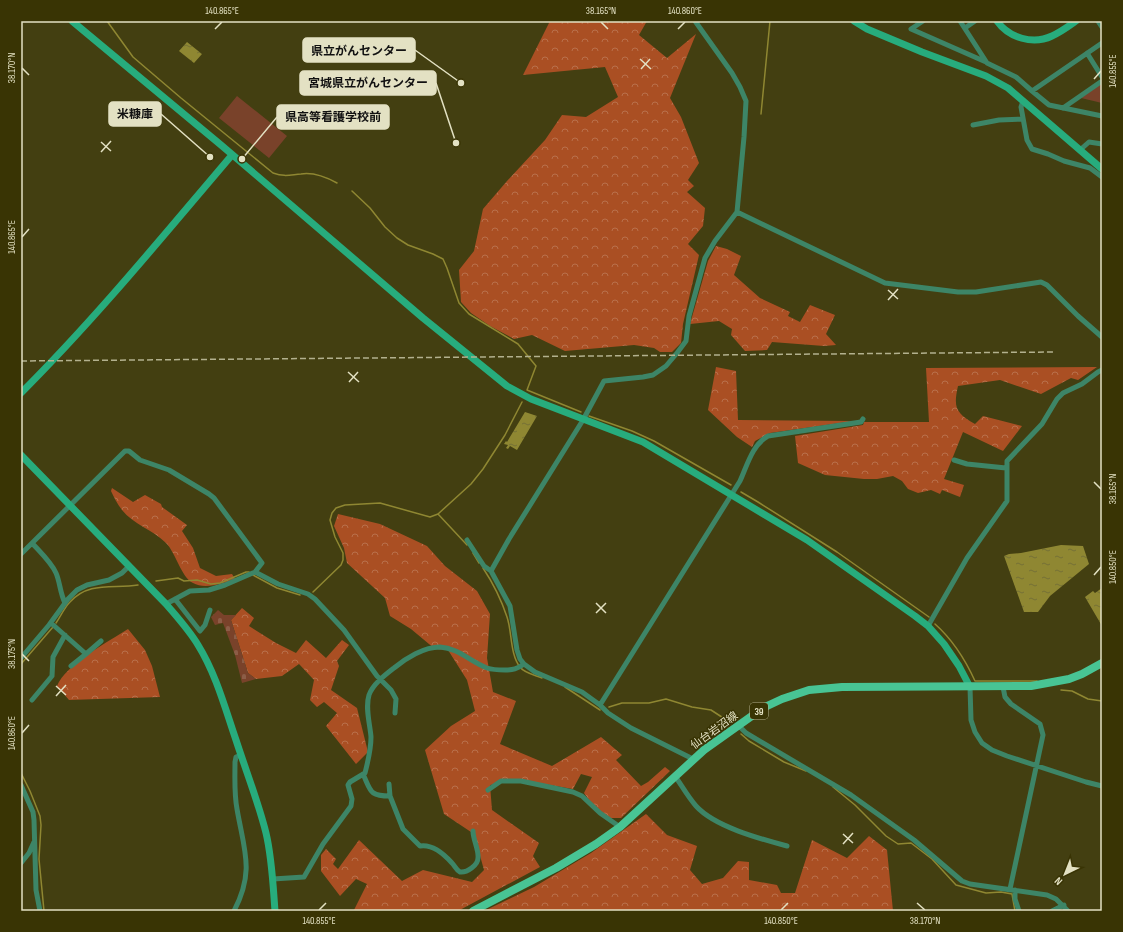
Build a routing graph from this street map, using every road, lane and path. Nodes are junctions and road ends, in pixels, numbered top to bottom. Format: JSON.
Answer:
{"nodes":[{"id":1,"x":72,"y":21,"type":"edge"},
{"id":2,"x":695,"y":21,"type":"edge"},
{"id":3,"x":854,"y":21,"type":"edge"},
{"id":4,"x":923,"y":21,"type":"edge"},
{"id":5,"x":960,"y":21,"type":"edge"},
{"id":6,"x":975,"y":21,"type":"edge"},
{"id":7,"x":997,"y":21,"type":"edge"},
{"id":8,"x":1076,"y":21,"type":"edge"},
{"id":9,"x":1098,"y":21,"type":"edge"},
{"id":10,"x":1102,"y":27,"type":"edge"},
{"id":11,"x":965,"y":28,"type":"junction"},
{"id":12,"x":1102,"y":43,"type":"edge"},
{"id":13,"x":1087,"y":53,"type":"junction"},
{"id":14,"x":987,"y":63,"type":"junction"},
{"id":15,"x":1102,"y":77,"type":"edge"},
{"id":16,"x":1102,"y":82,"type":"edge"},
{"id":17,"x":1032,"y":91,"type":"junction"},
{"id":18,"x":1023,"y":101,"type":"junction"},
{"id":19,"x":1063,"y":108,"type":"junction"},
{"id":20,"x":1102,"y":116,"type":"edge"},
{"id":21,"x":1023,"y":119,"type":"junction"},
{"id":22,"x":972,"y":125,"type":"dead end"},
{"id":23,"x":1102,"y":144,"type":"edge"},
{"id":24,"x":1080,"y":150,"type":"junction"},
{"id":25,"x":232,"y":155,"type":"junction"},
{"id":26,"x":1102,"y":169,"type":"edge"},
{"id":27,"x":1102,"y":177,"type":"edge"},
{"id":28,"x":737,"y":212,"type":"junction"},
{"id":29,"x":1102,"y":337,"type":"edge"},
{"id":30,"x":1102,"y":370,"type":"edge"},
{"id":31,"x":21,"y":393,"type":"edge"},
{"id":32,"x":863,"y":419,"type":"dead end"},
{"id":33,"x":583,"y":420,"type":"junction"},
{"id":34,"x":21,"y":455,"type":"edge"},
{"id":35,"x":954,"y":460,"type":"dead end"},
{"id":36,"x":1006,"y":468,"type":"junction"},
{"id":37,"x":732,"y":494,"type":"junction"},
{"id":38,"x":70,"y":506,"type":"junction"},
{"id":39,"x":466,"y":540,"type":"dead end"},
{"id":40,"x":32,"y":543,"type":"junction"},
{"id":41,"x":21,"y":554,"type":"edge"},
{"id":42,"x":129,"y":566,"type":"junction"},
{"id":43,"x":491,"y":571,"type":"junction"},
{"id":44,"x":254,"y":572,"type":"junction"},
{"id":45,"x":175,"y":599,"type":"junction"},
{"id":46,"x":65,"y":603,"type":"junction"},
{"id":47,"x":166,"y":604,"type":"junction"},
{"id":48,"x":210,"y":610,"type":"dead end"},
{"id":49,"x":51,"y":622,"type":"junction"},
{"id":50,"x":928,"y":626,"type":"junction"},
{"id":51,"x":200,"y":630,"type":"junction"},
{"id":52,"x":65,"y":635,"type":"junction"},
{"id":53,"x":193,"y":637,"type":"junction"},
{"id":54,"x":102,"y":640,"type":"dead end"},
{"id":55,"x":86,"y":654,"type":"junction"},
{"id":56,"x":21,"y":658,"type":"edge"},
{"id":57,"x":1102,"y":663,"type":"edge"},
{"id":58,"x":71,"y":666,"type":"dead end"},
{"id":59,"x":521,"y":666,"type":"junction"},
{"id":60,"x":380,"y":680,"type":"junction"},
{"id":61,"x":970,"y":687,"type":"junction"},
{"id":62,"x":1003,"y":687,"type":"junction"},
{"id":63,"x":32,"y":700,"type":"dead end"},
{"id":64,"x":600,"y":704,"type":"junction"},
{"id":65,"x":395,"y":713,"type":"dead end"},
{"id":66,"x":738,"y":725,"type":"junction"},
{"id":67,"x":241,"y":755,"type":"junction"},
{"id":68,"x":693,"y":759,"type":"junction"},
{"id":69,"x":1036,"y":766,"type":"junction"},
{"id":70,"x":363,"y":774,"type":"junction"},
{"id":71,"x":675,"y":776,"type":"junction"},
{"id":72,"x":21,"y":784,"type":"edge"},
{"id":73,"x":389,"y":784,"type":"dead end"},
{"id":74,"x":1102,"y":786,"type":"edge"},
{"id":75,"x":488,"y":790,"type":"dead end"},
{"id":76,"x":390,"y":796,"type":"junction"},
{"id":77,"x":620,"y":827,"type":"junction"},
{"id":78,"x":473,"y":831,"type":"dead end"},
{"id":79,"x":34,"y":841,"type":"junction"},
{"id":80,"x":787,"y":846,"type":"dead end"},
{"id":81,"x":21,"y":863,"type":"edge"},
{"id":82,"x":273,"y":879,"type":"junction"},
{"id":83,"x":1012,"y":889,"type":"junction"},
{"id":84,"x":1064,"y":905,"type":"junction"},
{"id":85,"x":40,"y":911,"type":"edge"},
{"id":86,"x":234,"y":911,"type":"edge"},
{"id":87,"x":275,"y":911,"type":"edge"},
{"id":88,"x":473,"y":911,"type":"edge"},
{"id":89,"x":1019,"y":911,"type":"edge"},
{"id":90,"x":1052,"y":911,"type":"edge"},
{"id":91,"x":1068,"y":911,"type":"edge"}],
"edges":[{"from":1,"to":25,"type":"street"},
{"from":2,"to":28,"type":"street"},
{"from":3,"to":18,"type":"street"},
{"from":4,"to":14,"type":"street"},
{"from":5,"to":11,"type":"street"},
{"from":6,"to":11,"type":"street"},
{"from":7,"to":8,"type":"street"},
{"from":9,"to":10,"type":"street"},
{"from":11,"to":14,"type":"street"},
{"from":12,"to":13,"type":"street"},
{"from":13,"to":15,"type":"street"},
{"from":13,"to":17,"type":"street"},
{"from":14,"to":17,"type":"street"},
{"from":16,"to":19,"type":"street"},
{"from":17,"to":19,"type":"street"},
{"from":18,"to":21,"type":"street"},
{"from":18,"to":24,"type":"street"},
{"from":19,"to":20,"type":"street"},
{"from":21,"to":22,"type":"street"},
{"from":21,"to":27,"type":"street"},
{"from":23,"to":24,"type":"street"},
{"from":24,"to":26,"type":"street"},
{"from":25,"to":31,"type":"street"},
{"from":25,"to":33,"type":"street"},
{"from":28,"to":29,"type":"street"},
{"from":28,"to":33,"type":"street"},
{"from":30,"to":36,"type":"street"},
{"from":32,"to":37,"type":"street"},
{"from":33,"to":37,"type":"street"},
{"from":33,"to":43,"type":"street"},
{"from":34,"to":38,"type":"street"},
{"from":35,"to":36,"type":"street"},
{"from":36,"to":50,"type":"street"},
{"from":37,"to":50,"type":"street"},
{"from":37,"to":64,"type":"street"},
{"from":38,"to":40,"type":"street"},
{"from":38,"to":42,"type":"street"},
{"from":38,"to":44,"type":"street"},
{"from":39,"to":43,"type":"street"},
{"from":40,"to":41,"type":"street"},
{"from":40,"to":46,"type":"street"},
{"from":42,"to":46,"type":"street"},
{"from":42,"to":47,"type":"street"},
{"from":43,"to":59,"type":"street"},
{"from":44,"to":45,"type":"street"},
{"from":44,"to":60,"type":"street"},
{"from":45,"to":47,"type":"street"},
{"from":45,"to":51,"type":"street"},
{"from":46,"to":49,"type":"street"},
{"from":47,"to":53,"type":"street"},
{"from":48,"to":51,"type":"street"},
{"from":49,"to":52,"type":"street"},
{"from":49,"to":56,"type":"street"},
{"from":50,"to":61,"type":"street"},
{"from":51,"to":53,"type":"street"},
{"from":52,"to":55,"type":"street"},
{"from":52,"to":63,"type":"street"},
{"from":53,"to":67,"type":"street"},
{"from":54,"to":55,"type":"street"},
{"from":55,"to":58,"type":"street"},
{"from":57,"to":62,"type":"main road","name":"仙台岩沼線","number":"39"},
{"from":59,"to":60,"type":"street"},
{"from":59,"to":64,"type":"street"},
{"from":60,"to":65,"type":"street"},
{"from":60,"to":70,"type":"street"},
{"from":61,"to":62,"type":"main road","name":"仙台岩沼線","number":"39"},
{"from":61,"to":66,"type":"main road","name":"仙台岩沼線","number":"39"},
{"from":61,"to":69,"type":"street"},
{"from":62,"to":69,"type":"street"},
{"from":64,"to":68,"type":"street"},
{"from":66,"to":68,"type":"main road","name":"仙台岩沼線","number":"39"},
{"from":66,"to":83,"type":"street"},
{"from":67,"to":82,"type":"street"},
{"from":67,"to":86,"type":"street"},
{"from":68,"to":71,"type":"main road","name":"仙台岩沼線","number":"39"},
{"from":69,"to":74,"type":"street"},
{"from":69,"to":83,"type":"street"},
{"from":70,"to":76,"type":"street"},
{"from":70,"to":82,"type":"street"},
{"from":71,"to":77,"type":"main road","name":"仙台岩沼線","number":"39"},
{"from":71,"to":80,"type":"street"},
{"from":72,"to":79,"type":"street"},
{"from":73,"to":76,"type":"street"},
{"from":75,"to":77,"type":"street"},
{"from":76,"to":78,"type":"street"},
{"from":77,"to":88,"type":"main road","name":"仙台岩沼線","number":"39"},
{"from":79,"to":81,"type":"street"},
{"from":79,"to":85,"type":"street"},
{"from":82,"to":87,"type":"street"},
{"from":83,"to":84,"type":"street"},
{"from":83,"to":89,"type":"street"},
{"from":84,"to":90,"type":"street"},
{"from":84,"to":91,"type":"street"}]}
